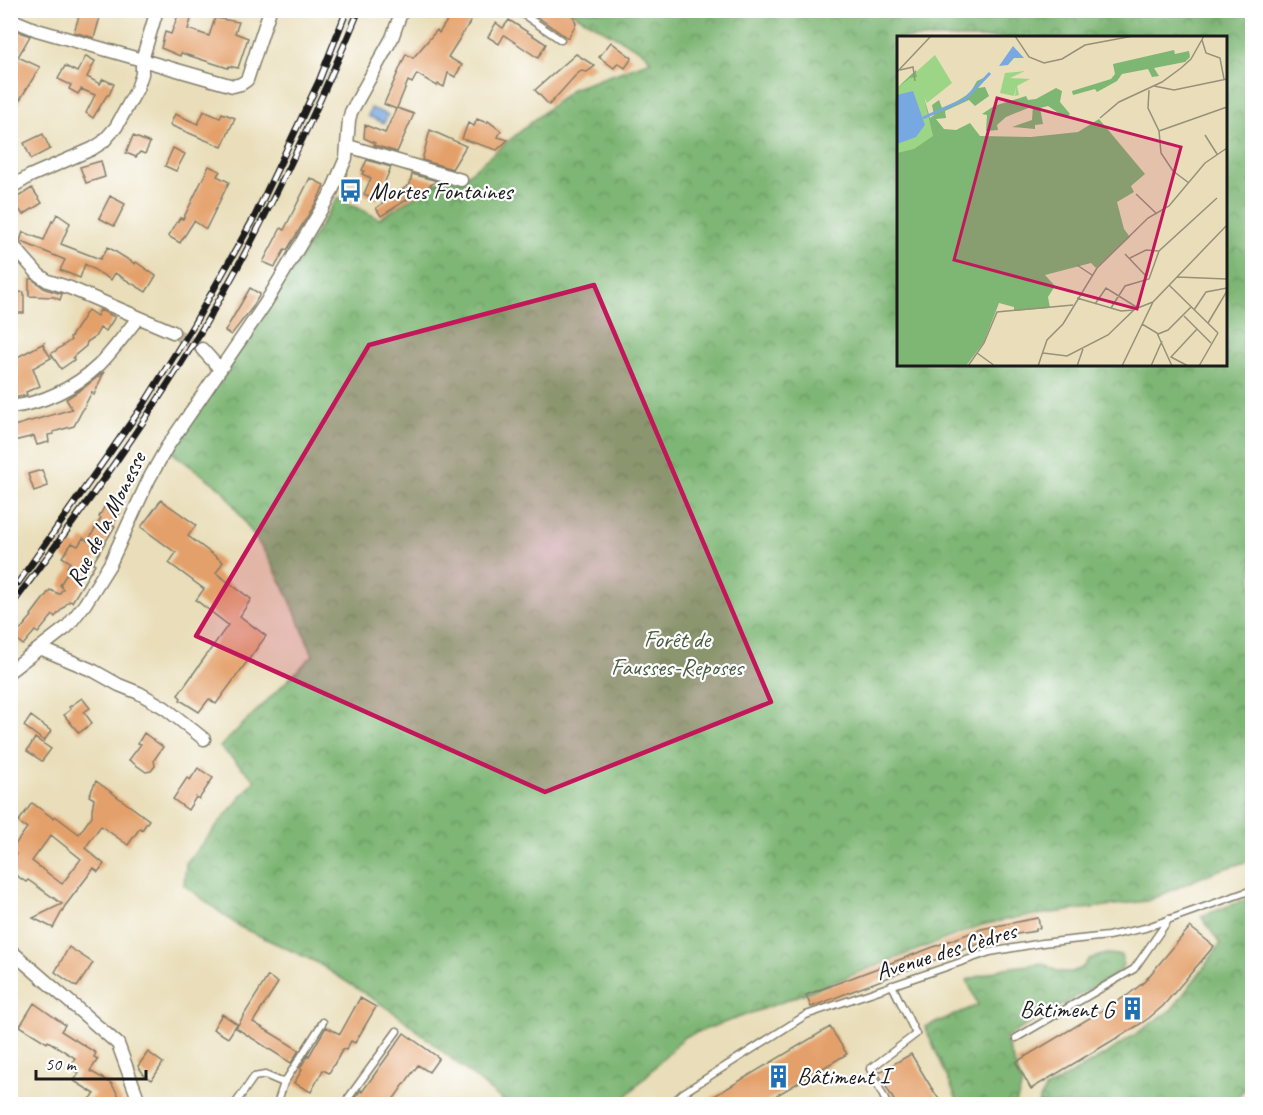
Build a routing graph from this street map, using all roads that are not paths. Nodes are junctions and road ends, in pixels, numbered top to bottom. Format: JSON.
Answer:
{"nodes":[{"id":1,"x":157,"y":10,"type":"edge"},
{"id":2,"x":270,"y":10,"type":"edge"},
{"id":3,"x":402,"y":10,"type":"edge"},
{"id":4,"x":521,"y":10,"type":"edge"},
{"id":5,"x":10,"y":19,"type":"edge"},
{"id":6,"x":561,"y":40,"type":"dead end"},
{"id":7,"x":142,"y":60,"type":"junction"},
{"id":8,"x":348,"y":146,"type":"junction"},
{"id":9,"x":461,"y":180,"type":"dead end"},
{"id":10,"x":10,"y":188,"type":"edge"},
{"id":11,"x":10,"y":242,"type":"edge"},
{"id":12,"x":138,"y":318,"type":"junction"},
{"id":13,"x":173,"y":332,"type":"tunnel mouth"},
{"id":14,"x":202,"y":349,"type":"tunnel mouth"},
{"id":15,"x":220,"y":369,"type":"junction"},
{"id":16,"x":10,"y":407,"type":"edge"},
{"id":17,"x":40,"y":648,"type":"junction"},
{"id":18,"x":10,"y":671,"type":"edge"},
{"id":19,"x":204,"y":739,"type":"dead end"},
{"id":20,"x":1252,"y":890,"type":"edge"},
{"id":21,"x":1169,"y":919,"type":"junction"},
{"id":22,"x":10,"y":950,"type":"edge"},
{"id":23,"x":892,"y":985,"type":"junction"},
{"id":24,"x":323,"y":1022,"type":"dead end"},
{"id":25,"x":397,"y":1031,"type":"dead end"},
{"id":26,"x":1016,"y":1038,"type":"dead end"},
{"id":27,"x":284,"y":1083,"type":"junction"},
{"id":28,"x":683,"y":1093,"type":"junction"},
{"id":29,"x":1252,"y":1095,"type":"edge"},
{"id":30,"x":140,"y":1104,"type":"edge"},
{"id":31,"x":235,"y":1104,"type":"edge"},
{"id":32,"x":277,"y":1104,"type":"edge"},
{"id":33,"x":344,"y":1104,"type":"edge"},
{"id":34,"x":671,"y":1104,"type":"edge"},
{"id":35,"x":690,"y":1104,"type":"edge"},
{"id":36,"x":887,"y":1104,"type":"edge"},
{"id":37,"x":1247,"y":1104,"type":"edge"}],
"edges":[{"from":1,"to":7,"type":"street"},
{"from":2,"to":7,"type":"street"},
{"from":3,"to":8,"type":"street","name":"Rue de la Monesse"},
{"from":4,"to":6,"type":"lane"},
{"from":5,"to":7,"type":"street"},
{"from":7,"to":10,"type":"street"},
{"from":8,"to":9,"type":"street"},
{"from":8,"to":15,"type":"street","name":"Rue de la Monesse"},
{"from":11,"to":12,"type":"street"},
{"from":12,"to":13,"type":"street"},
{"from":12,"to":16,"type":"street"},
{"from":14,"to":15,"type":"street"},
{"from":15,"to":17,"type":"street","name":"Rue de la Monesse"},
{"from":17,"to":18,"type":"street","name":"Rue de la Monesse"},
{"from":17,"to":19,"type":"street"},
{"from":20,"to":21,"type":"lane","name":"Avenue des Cèdres"},
{"from":21,"to":23,"type":"lane","name":"Avenue des Cèdres"},
{"from":21,"to":26,"type":"lane"},
{"from":22,"to":30,"type":"street"},
{"from":23,"to":28,"type":"lane","name":"Avenue des Cèdres"},
{"from":23,"to":36,"type":"lane"},
{"from":24,"to":27,"type":"lane"},
{"from":25,"to":33,"type":"lane"},
{"from":27,"to":31,"type":"lane"},
{"from":27,"to":32,"type":"lane"},
{"from":28,"to":34,"type":"lane","name":"Avenue des Cèdres"},
{"from":28,"to":35,"type":"lane"},
{"from":29,"to":37,"type":"lane"}]}
